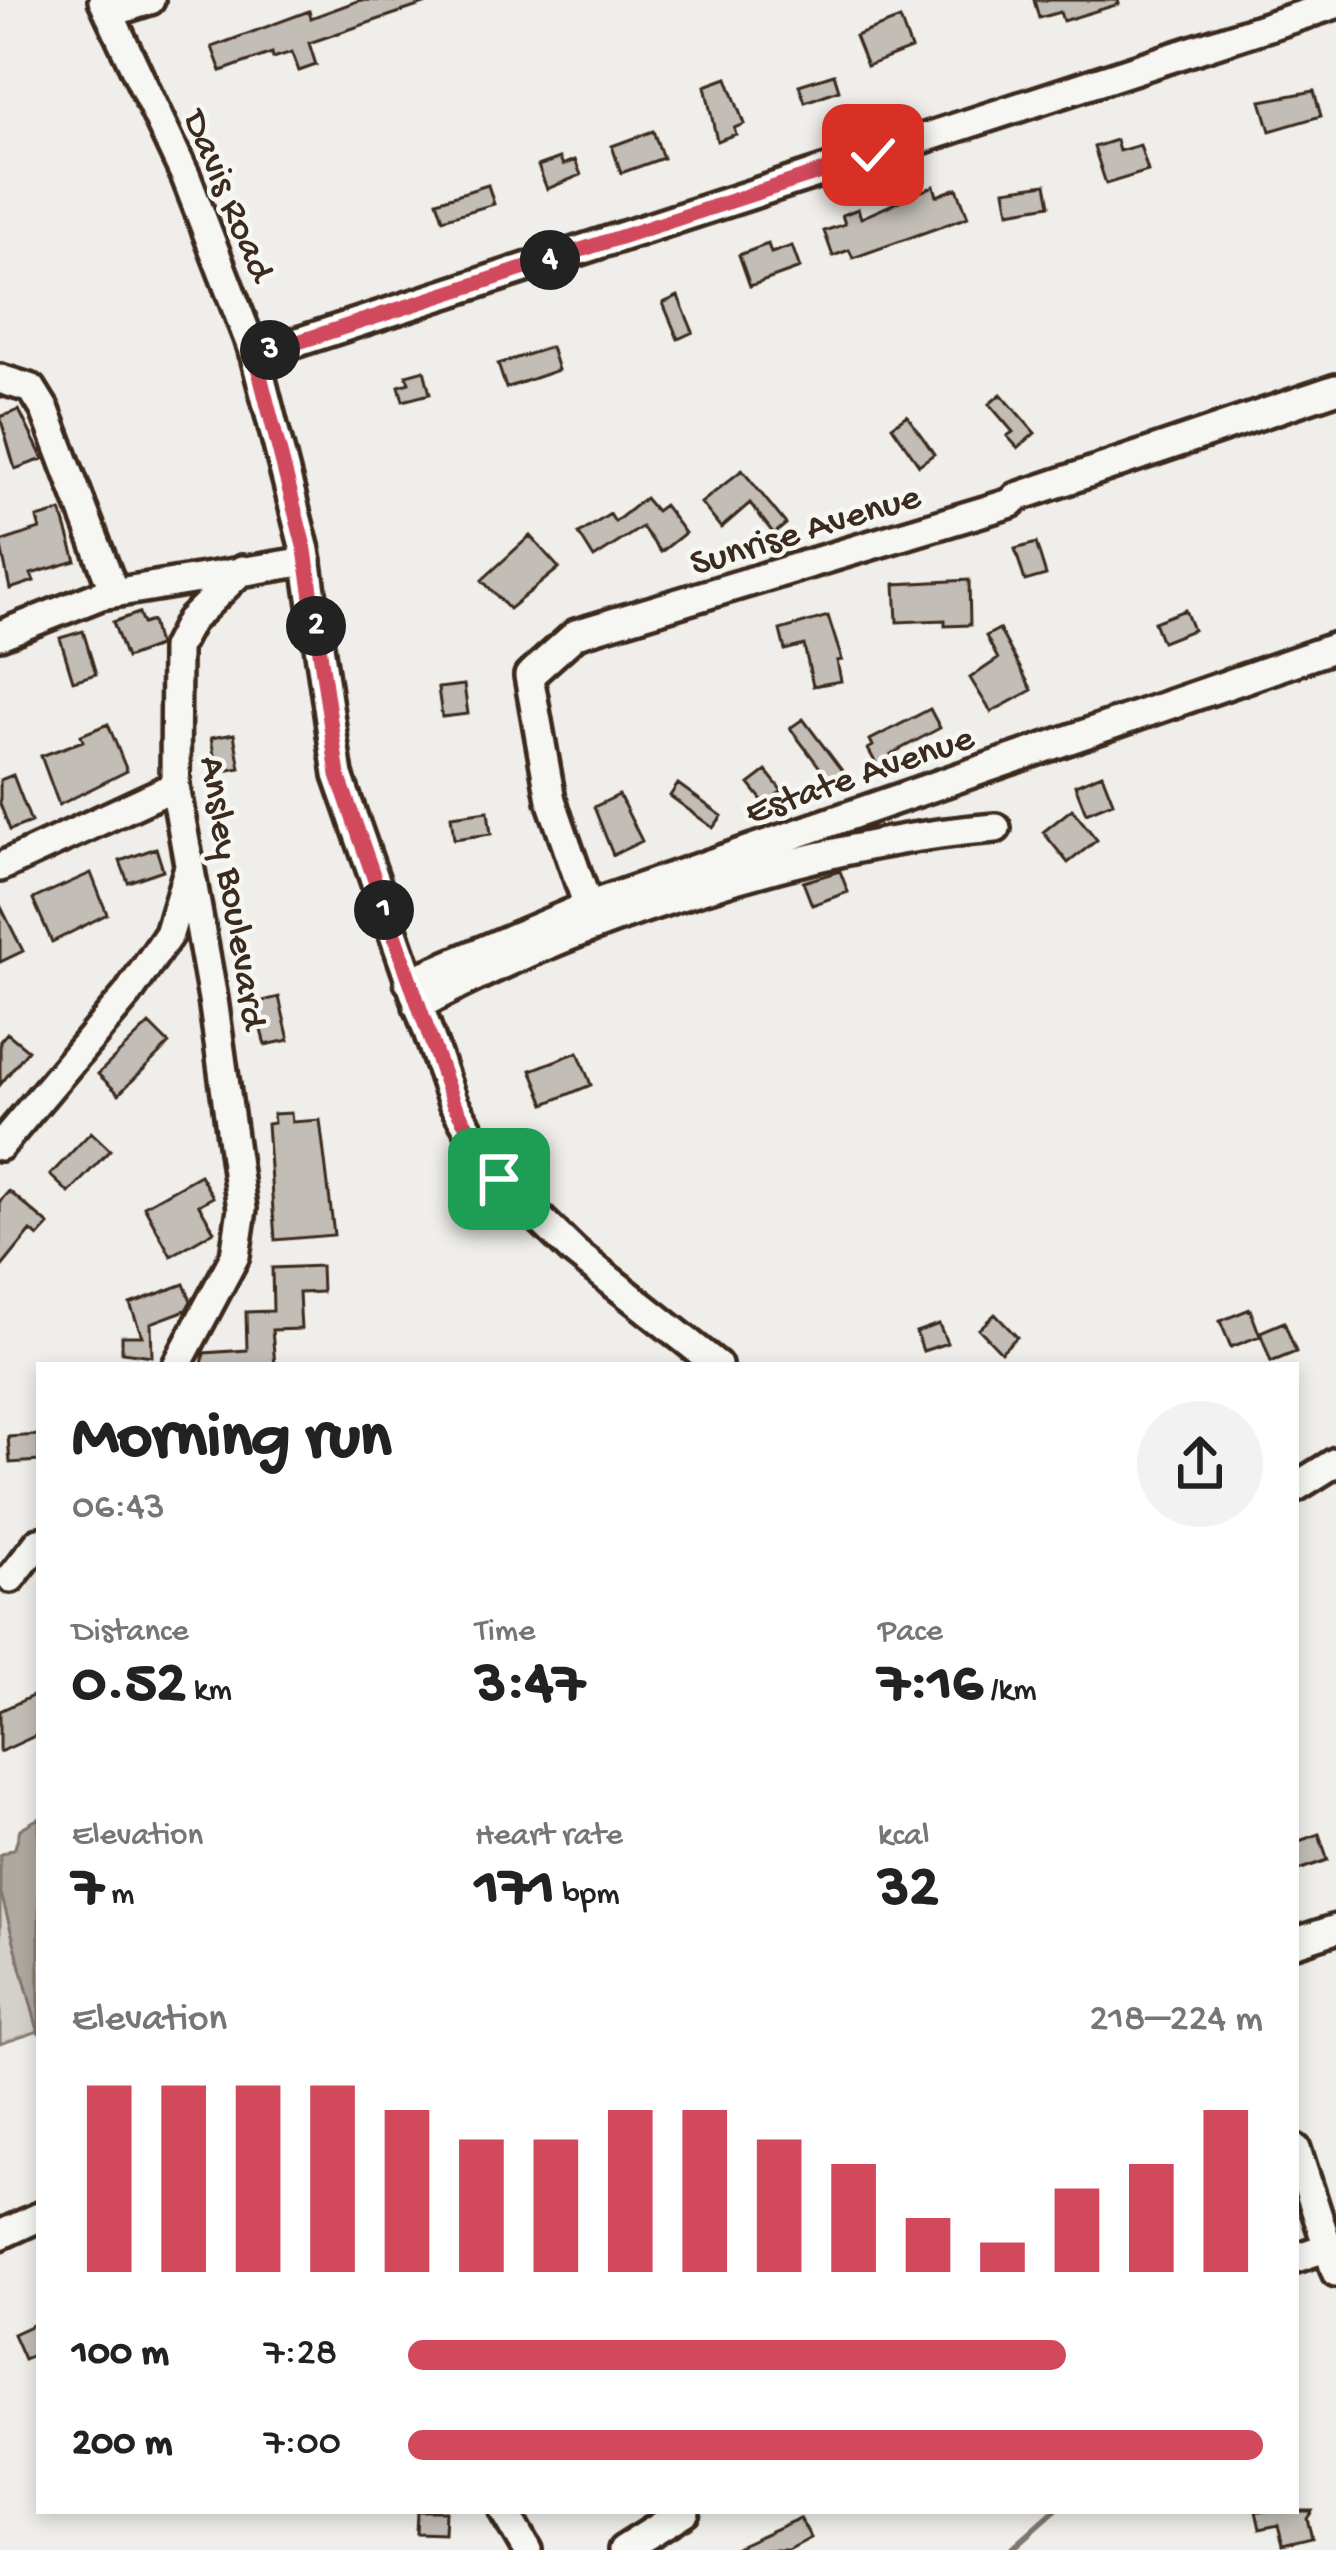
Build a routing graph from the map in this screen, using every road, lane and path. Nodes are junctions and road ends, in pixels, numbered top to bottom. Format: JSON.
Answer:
{"nodes":[{"id":1,"x":150,"y":0,"type":"edge"},
{"id":2,"x":1336,"y":4,"type":"edge"},
{"id":3,"x":106,"y":7,"type":"edge"},
{"id":4,"x":255,"y":356,"type":"junction"},
{"id":5,"x":0,"y":379,"type":"edge"},
{"id":6,"x":1336,"y":389,"type":"edge"},
{"id":7,"x":307,"y":561,"type":"junction"},
{"id":8,"x":242,"y":570,"type":"junction"},
{"id":9,"x":114,"y":592,"type":"junction"},
{"id":10,"x":0,"y":634,"type":"edge"},
{"id":11,"x":1336,"y":646,"type":"edge"},
{"id":12,"x":176,"y":786,"type":"junction"},
{"id":13,"x":996,"y":828,"type":"dead end"},
{"id":14,"x":190,"y":863,"type":"junction"},
{"id":15,"x":0,"y":867,"type":"edge"},
{"id":16,"x":588,"y":906,"type":"junction"},
{"id":17,"x":414,"y":994,"type":"junction"},
{"id":18,"x":0,"y":1146,"type":"edge"},
{"id":19,"x":179,"y":1362,"type":"edge"},
{"id":20,"x":713,"y":1362,"type":"edge"},
{"id":21,"x":1336,"y":1462,"type":"edge"},
{"id":22,"x":1299,"y":1485,"type":"edge"},
{"id":23,"x":36,"y":1546,"type":"edge"},
{"id":24,"x":11,"y":1578,"type":"dead end"},
{"id":25,"x":1336,"y":1929,"type":"edge"},
{"id":26,"x":1299,"y":1941,"type":"edge"},
{"id":27,"x":1299,"y":2158,"type":"edge"},
{"id":28,"x":36,"y":2218,"type":"edge"},
{"id":29,"x":0,"y":2235,"type":"edge"},
{"id":30,"x":1299,"y":2258,"type":"edge"},
{"id":31,"x":1332,"y":2260,"type":"edge"},
{"id":32,"x":506,"y":2514,"type":"edge"},
{"id":33,"x":680,"y":2514,"type":"edge"},
{"id":34,"x":527,"y":2550,"type":"edge"},
{"id":35,"x":623,"y":2550,"type":"edge"}],
"edges":[{"from":1,"to":3,"type":"street"},
{"from":2,"to":4,"type":"street"},
{"from":3,"to":4,"type":"street","name":"Davis Road"},
{"from":4,"to":7,"type":"street","name":"Davis Road"},
{"from":5,"to":9,"type":"street"},
{"from":6,"to":16,"type":"street","name":"Sunrise Avenue"},
{"from":7,"to":8,"type":"street"},
{"from":7,"to":17,"type":"street","name":"Davis Road"},
{"from":8,"to":9,"type":"street"},
{"from":8,"to":12,"type":"street","name":"Ansley Boulevard"},
{"from":9,"to":10,"type":"street"},
{"from":11,"to":16,"type":"street","name":"Estate Avenue"},
{"from":12,"to":14,"type":"street","name":"Ansley Boulevard"},
{"from":12,"to":15,"type":"street"},
{"from":13,"to":17,"type":"street"},
{"from":14,"to":18,"type":"street"},
{"from":14,"to":19,"type":"street","name":"Ansley Boulevard"},
{"from":16,"to":17,"type":"street","name":"Estate Avenue"},
{"from":17,"to":20,"type":"street","name":"Davis Road"},
{"from":21,"to":22,"type":"street"},
{"from":23,"to":24,"type":"street"},
{"from":25,"to":26,"type":"street"},
{"from":27,"to":31,"type":"street"},
{"from":28,"to":29,"type":"street"},
{"from":30,"to":31,"type":"street"},
{"from":32,"to":34,"type":"street"},
{"from":33,"to":35,"type":"street"}]}
